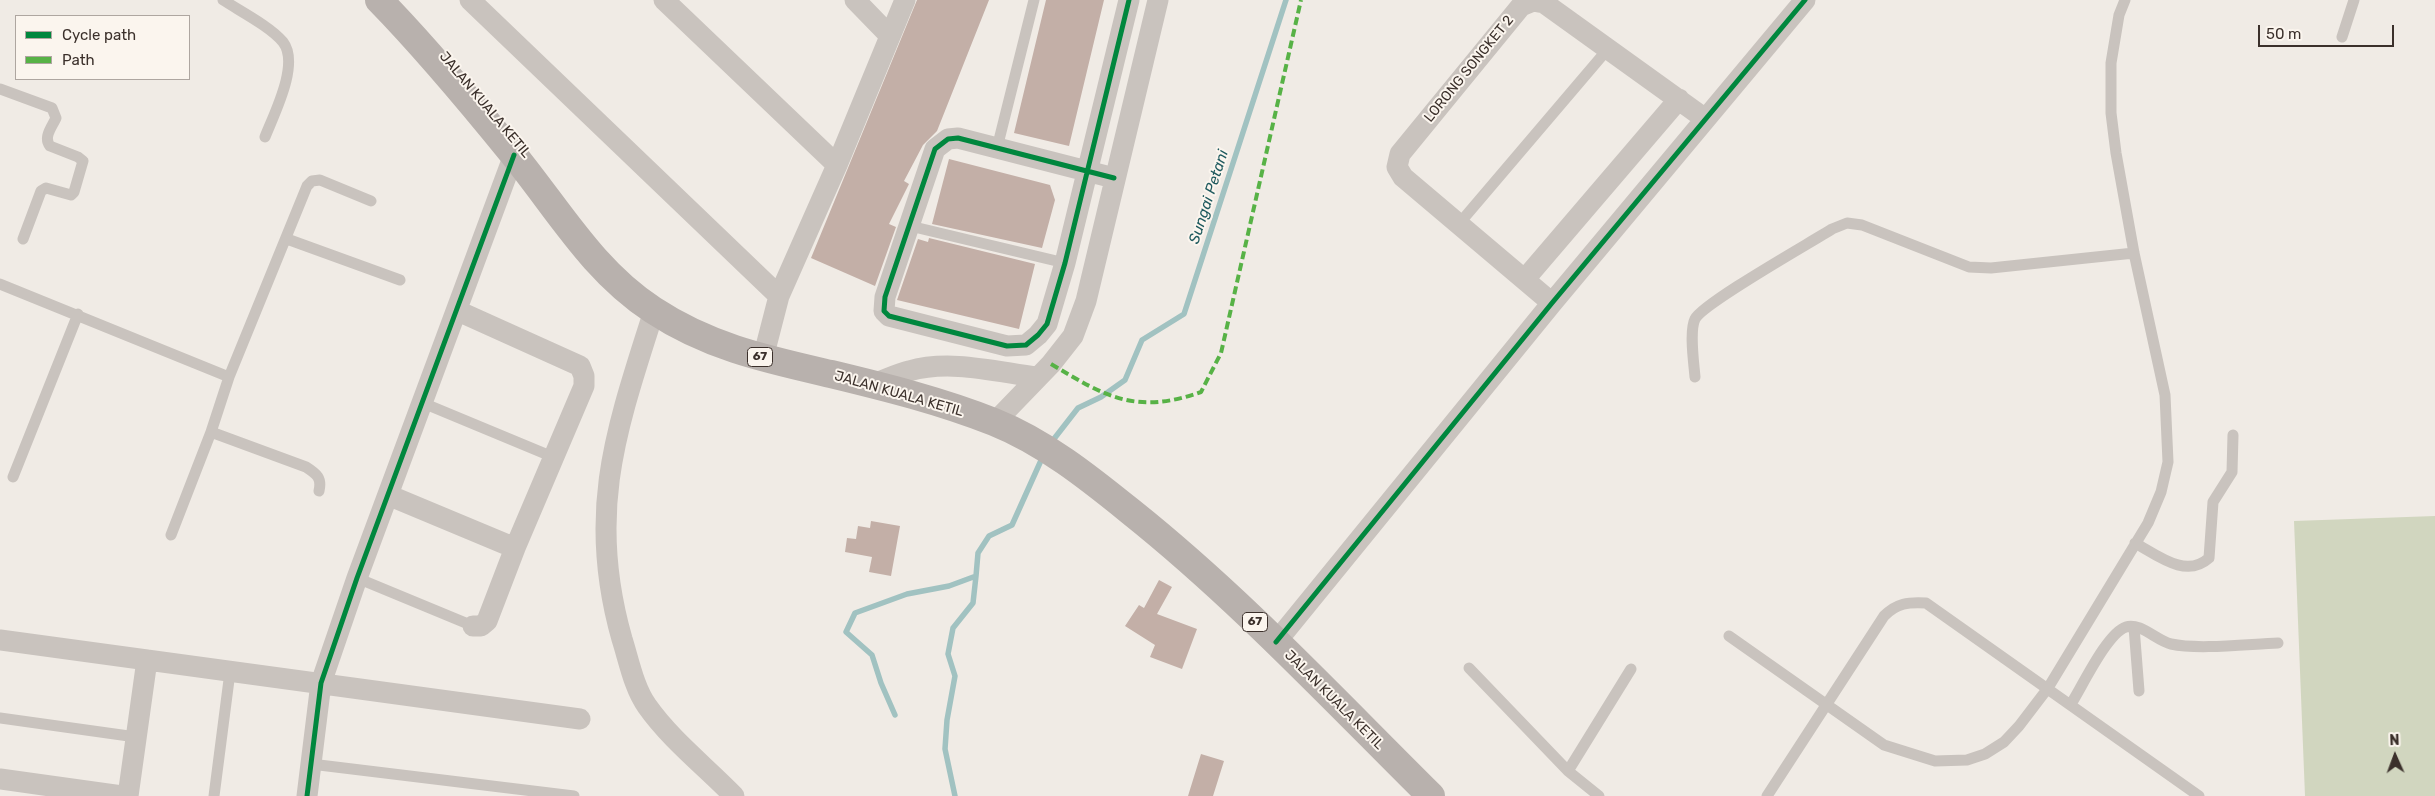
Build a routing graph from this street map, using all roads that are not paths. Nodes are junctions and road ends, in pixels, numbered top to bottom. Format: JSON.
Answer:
{"nodes":[{"id":1,"x":223,"y":0,"type":"edge"},
{"id":2,"x":379,"y":0,"type":"edge"},
{"id":3,"x":470,"y":0,"type":"edge"},
{"id":4,"x":664,"y":0,"type":"edge"},
{"id":5,"x":855,"y":0,"type":"edge"},
{"id":6,"x":904,"y":0,"type":"edge"},
{"id":7,"x":1034,"y":0,"type":"edge"},
{"id":8,"x":1129,"y":0,"type":"edge"},
{"id":9,"x":1158,"y":0,"type":"edge"},
{"id":10,"x":2125,"y":0,"type":"edge"},
{"id":11,"x":2354,"y":0,"type":"edge"},
{"id":12,"x":1800,"y":2,"type":"edge"},
{"id":13,"x":890,"y":36,"type":"junction"},
{"id":14,"x":2342,"y":37,"type":"dead end"},
{"id":15,"x":1607,"y":50,"type":"junction"},
{"id":16,"x":0,"y":89,"type":"edge"},
{"id":17,"x":1679,"y":99,"type":"junction"},
{"id":18,"x":1704,"y":118,"type":"junction"},
{"id":19,"x":265,"y":137,"type":"dead end"},
{"id":20,"x":997,"y":148,"type":"junction"},
{"id":21,"x":514,"y":155,"type":"junction"},
{"id":22,"x":837,"y":165,"type":"junction"},
{"id":23,"x":1086,"y":171,"type":"junction"},
{"id":24,"x":1114,"y":178,"type":"junction"},
{"id":25,"x":371,"y":201,"type":"dead end"},
{"id":26,"x":1458,"y":225,"type":"junction"},
{"id":27,"x":910,"y":226,"type":"junction"},
{"id":28,"x":23,"y":239,"type":"dead end"},
{"id":29,"x":286,"y":239,"type":"junction"},
{"id":30,"x":2134,"y":253,"type":"junction"},
{"id":31,"x":1065,"y":263,"type":"junction"},
{"id":32,"x":1525,"y":279,"type":"junction"},
{"id":33,"x":400,"y":280,"type":"dead end"},
{"id":34,"x":0,"y":284,"type":"edge"},
{"id":35,"x":779,"y":296,"type":"junction"},
{"id":36,"x":1552,"y":303,"type":"junction"},
{"id":37,"x":458,"y":310,"type":"junction"},
{"id":38,"x":654,"y":311,"type":"junction"},
{"id":39,"x":78,"y":314,"type":"junction"},
{"id":40,"x":763,"y":358,"type":"junction"},
{"id":41,"x":229,"y":377,"type":"junction"},
{"id":42,"x":1037,"y":377,"type":"junction"},
{"id":43,"x":1695,"y":377,"type":"dead end"},
{"id":44,"x":873,"y":384,"type":"junction"},
{"id":45,"x":423,"y":403,"type":"junction"},
{"id":46,"x":995,"y":422,"type":"junction"},
{"id":47,"x":211,"y":432,"type":"junction"},
{"id":48,"x":2233,"y":435,"type":"dead end"},
{"id":49,"x":553,"y":457,"type":"junction"},
{"id":50,"x":13,"y":477,"type":"dead end"},
{"id":51,"x":319,"y":491,"type":"dead end"},
{"id":52,"x":388,"y":495,"type":"junction"},
{"id":53,"x":171,"y":535,"type":"dead end"},
{"id":54,"x":2135,"y":543,"type":"junction"},
{"id":55,"x":515,"y":548,"type":"junction"},
{"id":56,"x":357,"y":578,"type":"junction"},
{"id":57,"x":473,"y":626,"type":"joint"},
{"id":58,"x":2134,"y":626,"type":"junction"},
{"id":59,"x":1729,"y":636,"type":"dead end"},
{"id":60,"x":0,"y":640,"type":"edge"},
{"id":61,"x":1276,"y":642,"type":"junction"},
{"id":62,"x":2278,"y":643,"type":"dead end"},
{"id":63,"x":147,"y":660,"type":"junction"},
{"id":64,"x":1469,"y":668,"type":"dead end"},
{"id":65,"x":1631,"y":669,"type":"dead end"},
{"id":66,"x":230,"y":672,"type":"junction"},
{"id":67,"x":321,"y":683,"type":"junction"},
{"id":68,"x":2048,"y":688,"type":"junction"},
{"id":69,"x":2139,"y":691,"type":"dead end"},
{"id":70,"x":2071,"y":704,"type":"junction"},
{"id":71,"x":1825,"y":705,"type":"junction"},
{"id":72,"x":0,"y":718,"type":"edge"},
{"id":73,"x":580,"y":719,"type":"dead end"},
{"id":74,"x":136,"y":737,"type":"junction"},
{"id":75,"x":311,"y":764,"type":"junction"},
{"id":76,"x":1568,"y":771,"type":"junction"},
{"id":77,"x":0,"y":779,"type":"edge"},
{"id":78,"x":1595,"y":795,"type":"edge"},
{"id":79,"x":122,"y":796,"type":"edge"},
{"id":80,"x":128,"y":796,"type":"edge"},
{"id":81,"x":214,"y":796,"type":"edge"},
{"id":82,"x":307,"y":796,"type":"edge"},
{"id":83,"x":574,"y":796,"type":"edge"},
{"id":84,"x":734,"y":796,"type":"edge"},
{"id":85,"x":1431,"y":796,"type":"edge"},
{"id":86,"x":1767,"y":796,"type":"edge"},
{"id":87,"x":2199,"y":796,"type":"edge"}],
"edges":[{"from":1,"to":19,"type":"lane"},
{"from":2,"to":21,"type":"main road","name":"JALAN KUALA KETIL","number":"67"},
{"from":3,"to":35,"type":"street"},
{"from":4,"to":22,"type":"street"},
{"from":5,"to":13,"type":"street"},
{"from":6,"to":13,"type":"street"},
{"from":7,"to":20,"type":"lane"},
{"from":8,"to":23,"type":"street"},
{"from":9,"to":24,"type":"street"},
{"from":10,"to":30,"type":"lane"},
{"from":11,"to":14,"type":"lane"},
{"from":12,"to":18,"type":"street"},
{"from":13,"to":22,"type":"street"},
{"from":15,"to":17,"type":"street","name":"LORONG SONGKET 2"},
{"from":15,"to":26,"type":"lane"},
{"from":15,"to":26,"type":"street","name":"LORONG SONGKET 2"},
{"from":16,"to":28,"type":"lane"},
{"from":17,"to":18,"type":"street","name":"LORONG SONGKET 2"},
{"from":17,"to":32,"type":"street"},
{"from":18,"to":36,"type":"street"},
{"from":20,"to":23,"type":"street"},
{"from":20,"to":27,"type":"street"},
{"from":21,"to":37,"type":"street"},
{"from":21,"to":38,"type":"main road","name":"JALAN KUALA KETIL","number":"67"},
{"from":22,"to":35,"type":"street"},
{"from":23,"to":24,"type":"street"},
{"from":23,"to":31,"type":"street"},
{"from":24,"to":42,"type":"street"},
{"from":25,"to":29,"type":"lane"},
{"from":26,"to":32,"type":"street"},
{"from":27,"to":31,"type":"lane"},
{"from":27,"to":31,"type":"street"},
{"from":29,"to":33,"type":"lane"},
{"from":29,"to":41,"type":"lane"},
{"from":30,"to":43,"type":"lane"},
{"from":30,"to":54,"type":"lane"},
{"from":32,"to":36,"type":"street"},
{"from":34,"to":39,"type":"lane"},
{"from":35,"to":40,"type":"street"},
{"from":36,"to":61,"type":"street"},
{"from":37,"to":45,"type":"street"},
{"from":37,"to":49,"type":"street"},
{"from":38,"to":40,"type":"main road","name":"JALAN KUALA KETIL","number":"67"},
{"from":38,"to":84,"type":"street"},
{"from":39,"to":41,"type":"lane"},
{"from":39,"to":50,"type":"lane"},
{"from":40,"to":44,"type":"main road","name":"JALAN KUALA KETIL","number":"67"},
{"from":41,"to":47,"type":"lane"},
{"from":42,"to":44,"type":"street"},
{"from":42,"to":46,"type":"street"},
{"from":44,"to":46,"type":"main road","name":"JALAN KUALA KETIL","number":"67"},
{"from":45,"to":49,"type":"lane"},
{"from":45,"to":52,"type":"street"},
{"from":46,"to":61,"type":"main road","name":"JALAN KUALA KETIL","number":"67"},
{"from":47,"to":51,"type":"lane"},
{"from":47,"to":53,"type":"lane"},
{"from":48,"to":54,"type":"lane"},
{"from":49,"to":55,"type":"street"},
{"from":52,"to":55,"type":"street"},
{"from":52,"to":56,"type":"street"},
{"from":54,"to":68,"type":"lane"},
{"from":55,"to":57,"type":"street"},
{"from":56,"to":57,"type":"lane"},
{"from":56,"to":67,"type":"street"},
{"from":58,"to":62,"type":"lane"},
{"from":58,"to":69,"type":"lane"},
{"from":58,"to":70,"type":"lane"},
{"from":59,"to":71,"type":"lane"},
{"from":60,"to":63,"type":"street"},
{"from":61,"to":85,"type":"main road","name":"JALAN KUALA KETIL","number":"67"},
{"from":63,"to":66,"type":"street"},
{"from":63,"to":74,"type":"street"},
{"from":64,"to":76,"type":"lane"},
{"from":65,"to":76,"type":"lane"},
{"from":66,"to":67,"type":"street"},
{"from":66,"to":81,"type":"lane"},
{"from":67,"to":73,"type":"street"},
{"from":67,"to":75,"type":"street"},
{"from":68,"to":70,"type":"lane"},
{"from":68,"to":71,"type":"lane"},
{"from":68,"to":71,"type":"lane"},
{"from":70,"to":87,"type":"lane"},
{"from":71,"to":86,"type":"lane"},
{"from":72,"to":74,"type":"lane"},
{"from":74,"to":80,"type":"street"},
{"from":75,"to":82,"type":"street"},
{"from":75,"to":83,"type":"lane"},
{"from":76,"to":78,"type":"lane"},
{"from":77,"to":79,"type":"street"}]}
